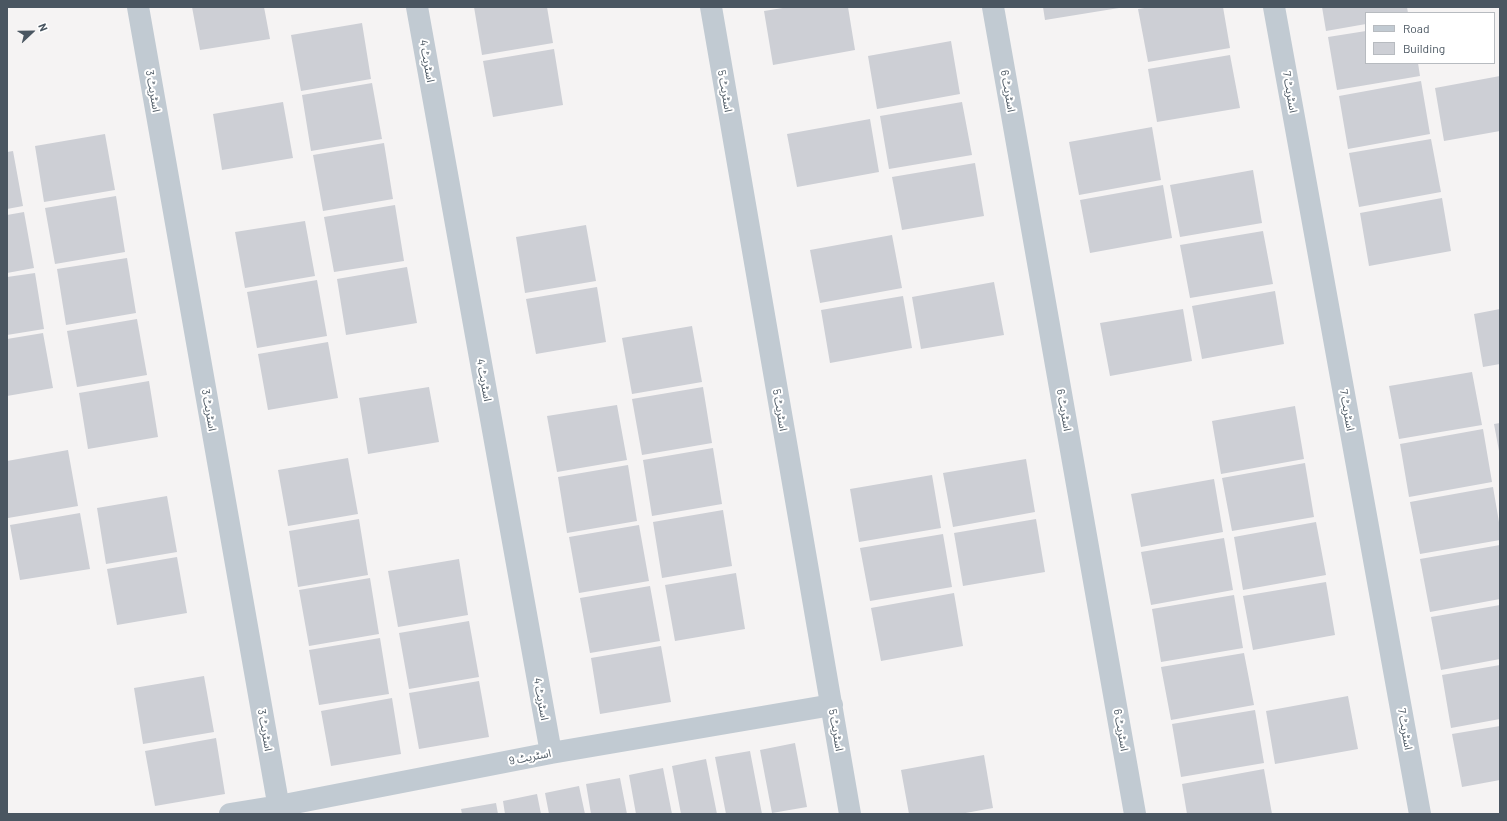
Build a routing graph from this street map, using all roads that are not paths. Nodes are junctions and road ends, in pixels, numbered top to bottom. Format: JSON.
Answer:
{"nodes":[{"id":1,"x":138,"y":7,"type":"edge"},
{"id":2,"x":417,"y":7,"type":"edge"},
{"id":3,"x":711,"y":7,"type":"edge"},
{"id":4,"x":993,"y":7,"type":"edge"},
{"id":5,"x":1274,"y":7,"type":"edge"},
{"id":6,"x":832,"y":705,"type":"junction"},
{"id":7,"x":551,"y":753,"type":"junction"},
{"id":8,"x":279,"y":810,"type":"edge"},
{"id":9,"x":230,"y":814,"type":"edge"},
{"id":10,"x":850,"y":814,"type":"edge"},
{"id":11,"x":1135,"y":814,"type":"edge"},
{"id":12,"x":1420,"y":814,"type":"edge"}],
"edges":[{"from":1,"to":8,"type":"street","name":"اسٹریٹ 3"},
{"from":2,"to":7,"type":"street","name":"اسٹریٹ 4"},
{"from":3,"to":6,"type":"street","name":"اسٹریٹ 5"},
{"from":4,"to":11,"type":"street","name":"اسٹریٹ 6"},
{"from":5,"to":12,"type":"street","name":"اسٹریٹ 7"},
{"from":6,"to":7,"type":"street","name":"اسٹریٹ 9"},
{"from":6,"to":10,"type":"street","name":"اسٹریٹ 5"},
{"from":7,"to":8,"type":"street","name":"اسٹریٹ 9"},
{"from":8,"to":9,"type":"street","name":"اسٹریٹ 9"}]}
